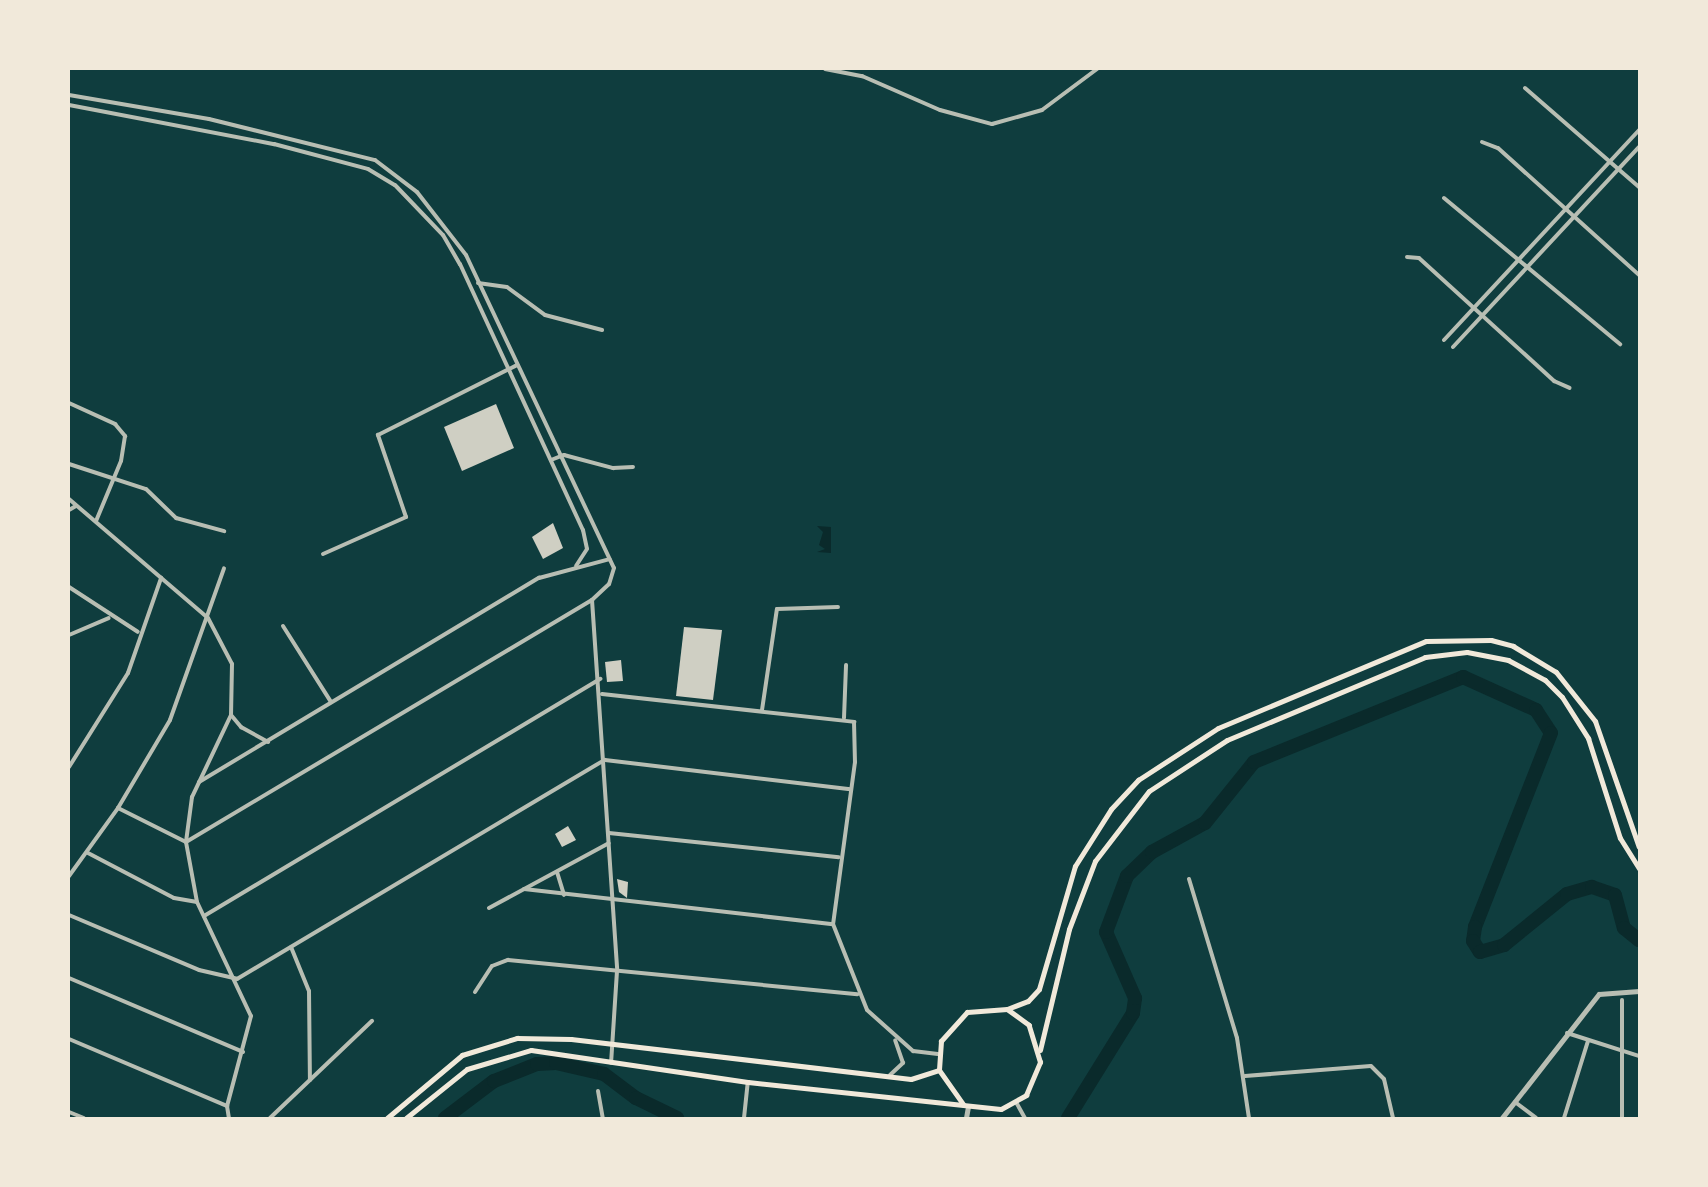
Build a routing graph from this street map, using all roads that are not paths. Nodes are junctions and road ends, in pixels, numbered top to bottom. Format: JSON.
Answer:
{"nodes":[{"id":1,"x":825,"y":69,"type":"edge"},
{"id":2,"x":1097,"y":69,"type":"edge"},
{"id":3,"x":1525,"y":88,"type":"dead end"},
{"id":4,"x":69,"y":95,"type":"edge"},
{"id":5,"x":69,"y":105,"type":"edge"},
{"id":6,"x":1639,"y":130,"type":"edge"},
{"id":7,"x":1482,"y":142,"type":"dead end"},
{"id":8,"x":1639,"y":147,"type":"edge"},
{"id":9,"x":1610,"y":161,"type":"junction"},
{"id":10,"x":1618,"y":169,"type":"junction"},
{"id":11,"x":1639,"y":187,"type":"edge"},
{"id":12,"x":1444,"y":198,"type":"dead end"},
{"id":13,"x":1563,"y":210,"type":"junction"},
{"id":14,"x":1572,"y":218,"type":"junction"},
{"id":15,"x":1407,"y":257,"type":"dead end"},
{"id":16,"x":1519,"y":259,"type":"junction"},
{"id":17,"x":1527,"y":267,"type":"junction"},
{"id":18,"x":1639,"y":275,"type":"edge"},
{"id":19,"x":478,"y":283,"type":"junction"},
{"id":20,"x":1473,"y":307,"type":"junction"},
{"id":21,"x":1482,"y":315,"type":"junction"},
{"id":22,"x":602,"y":330,"type":"dead end"},
{"id":23,"x":1444,"y":340,"type":"dead end"},
{"id":24,"x":1620,"y":344,"type":"dead end"},
{"id":25,"x":1453,"y":347,"type":"dead end"},
{"id":26,"x":517,"y":364,"type":"junction"},
{"id":27,"x":508,"y":369,"type":"junction"},
{"id":28,"x":1570,"y":388,"type":"dead end"},
{"id":29,"x":69,"y":403,"type":"edge"},
{"id":30,"x":560,"y":455,"type":"junction"},
{"id":31,"x":551,"y":460,"type":"junction"},
{"id":32,"x":69,"y":464,"type":"edge"},
{"id":33,"x":633,"y":466,"type":"dead end"},
{"id":34,"x":113,"y":478,"type":"junction"},
{"id":35,"x":69,"y":498,"type":"edge"},
{"id":36,"x":76,"y":506,"type":"junction"},
{"id":37,"x":69,"y":510,"type":"edge"},
{"id":38,"x":96,"y":521,"type":"junction"},
{"id":39,"x":224,"y":531,"type":"dead end"},
{"id":40,"x":323,"y":554,"type":"dead end"},
{"id":41,"x":610,"y":560,"type":"junction"},
{"id":42,"x":598,"y":562,"type":"junction"},
{"id":43,"x":576,"y":566,"type":"junction"},
{"id":44,"x":224,"y":568,"type":"dead end"},
{"id":45,"x":614,"y":568,"type":"junction"},
{"id":46,"x":161,"y":578,"type":"junction"},
{"id":47,"x":69,"y":587,"type":"edge"},
{"id":48,"x":592,"y":600,"type":"junction"},
{"id":49,"x":838,"y":607,"type":"dead end"},
{"id":50,"x":109,"y":618,"type":"junction"},
{"id":51,"x":208,"y":618,"type":"junction"},
{"id":52,"x":283,"y":626,"type":"dead end"},
{"id":53,"x":138,"y":632,"type":"junction"},
{"id":54,"x":69,"y":635,"type":"edge"},
{"id":55,"x":846,"y":664,"type":"dead end"},
{"id":56,"x":601,"y":679,"type":"junction"},
{"id":57,"x":602,"y":693,"type":"junction"},
{"id":58,"x":331,"y":702,"type":"junction"},
{"id":59,"x":762,"y":710,"type":"junction"},
{"id":60,"x":231,"y":715,"type":"junction"},
{"id":61,"x":844,"y":718,"type":"junction"},
{"id":62,"x":268,"y":742,"type":"junction"},
{"id":63,"x":605,"y":760,"type":"junction"},
{"id":64,"x":69,"y":767,"type":"edge"},
{"id":65,"x":198,"y":782,"type":"junction"},
{"id":66,"x":850,"y":789,"type":"junction"},
{"id":67,"x":118,"y":808,"type":"junction"},
{"id":68,"x":609,"y":833,"type":"junction"},
{"id":69,"x":186,"y":842,"type":"junction"},
{"id":70,"x":609,"y":843,"type":"junction"},
{"id":71,"x":1639,"y":847,"type":"edge"},
{"id":72,"x":88,"y":854,"type":"junction"},
{"id":73,"x":839,"y":857,"type":"junction"},
{"id":74,"x":1639,"y":869,"type":"edge"},
{"id":75,"x":557,"y":871,"type":"junction"},
{"id":76,"x":69,"y":876,"type":"edge"},
{"id":77,"x":1189,"y":879,"type":"dead end"},
{"id":78,"x":524,"y":889,"type":"junction"},
{"id":79,"x":564,"y":895,"type":"junction"},
{"id":80,"x":196,"y":902,"type":"junction"},
{"id":81,"x":612,"y":902,"type":"junction"},
{"id":82,"x":489,"y":908,"type":"dead end"},
{"id":83,"x":69,"y":915,"type":"edge"},
{"id":84,"x":204,"y":916,"type":"junction"},
{"id":85,"x":833,"y":924,"type":"junction"},
{"id":86,"x":291,"y":947,"type":"junction"},
{"id":87,"x":617,"y":971,"type":"junction"},
{"id":88,"x":69,"y":978,"type":"edge"},
{"id":89,"x":237,"y":979,"type":"junction"},
{"id":90,"x":1639,"y":991,"type":"edge"},
{"id":91,"x":475,"y":992,"type":"dead end"},
{"id":92,"x":857,"y":994,"type":"junction"},
{"id":93,"x":1622,"y":1000,"type":"dead end"},
{"id":94,"x":1006,"y":1009,"type":"junction"},
{"id":95,"x":372,"y":1021,"type":"dead end"},
{"id":96,"x":1566,"y":1032,"type":"junction"},
{"id":97,"x":893,"y":1037,"type":"junction"},
{"id":98,"x":69,"y":1039,"type":"edge"},
{"id":99,"x":1588,"y":1041,"type":"junction"},
{"id":100,"x":614,"y":1045,"type":"junction"},
{"id":101,"x":1622,"y":1047,"type":"junction"},
{"id":102,"x":1040,"y":1050,"type":"junction"},
{"id":103,"x":243,"y":1052,"type":"junction"},
{"id":104,"x":938,"y":1054,"type":"junction"},
{"id":105,"x":1639,"y":1056,"type":"edge"},
{"id":106,"x":611,"y":1064,"type":"junction"},
{"id":107,"x":939,"y":1070,"type":"junction"},
{"id":108,"x":890,"y":1075,"type":"junction"},
{"id":109,"x":1245,"y":1076,"type":"junction"},
{"id":110,"x":310,"y":1080,"type":"junction"},
{"id":111,"x":748,"y":1082,"type":"junction"},
{"id":112,"x":598,"y":1091,"type":"dead end"},
{"id":113,"x":1016,"y":1102,"type":"junction"},
{"id":114,"x":1515,"y":1102,"type":"junction"},
{"id":115,"x":965,"y":1105,"type":"junction"},
{"id":116,"x":227,"y":1106,"type":"junction"},
{"id":117,"x":69,"y":1112,"type":"edge"},
{"id":118,"x":84,"y":1118,"type":"edge"},
{"id":119,"x":229,"y":1118,"type":"edge"},
{"id":120,"x":270,"y":1118,"type":"edge"},
{"id":121,"x":387,"y":1118,"type":"edge"},
{"id":122,"x":406,"y":1118,"type":"edge"},
{"id":123,"x":603,"y":1118,"type":"edge"},
{"id":124,"x":744,"y":1118,"type":"edge"},
{"id":125,"x":966,"y":1118,"type":"edge"},
{"id":126,"x":1025,"y":1118,"type":"edge"},
{"id":127,"x":1249,"y":1118,"type":"edge"},
{"id":128,"x":1393,"y":1118,"type":"edge"},
{"id":129,"x":1502,"y":1118,"type":"edge"},
{"id":130,"x":1536,"y":1118,"type":"edge"},
{"id":131,"x":1564,"y":1118,"type":"edge"},
{"id":132,"x":1622,"y":1118,"type":"edge"}],
"edges":[{"from":1,"to":2,"type":"street"},
{"from":3,"to":9,"type":"street"},
{"from":4,"to":19,"type":"street"},
{"from":5,"to":27,"type":"street"},
{"from":6,"to":9,"type":"street"},
{"from":7,"to":13,"type":"street"},
{"from":8,"to":10,"type":"street"},
{"from":9,"to":10,"type":"street"},
{"from":9,"to":13,"type":"street"},
{"from":10,"to":11,"type":"street"},
{"from":10,"to":14,"type":"street"},
{"from":12,"to":16,"type":"street"},
{"from":13,"to":14,"type":"street"},
{"from":13,"to":16,"type":"street"},
{"from":14,"to":17,"type":"street"},
{"from":14,"to":18,"type":"street"},
{"from":15,"to":20,"type":"street"},
{"from":16,"to":17,"type":"street"},
{"from":16,"to":20,"type":"street"},
{"from":17,"to":21,"type":"street"},
{"from":17,"to":24,"type":"street"},
{"from":19,"to":22,"type":"street"},
{"from":19,"to":26,"type":"street"},
{"from":20,"to":21,"type":"street"},
{"from":20,"to":23,"type":"street"},
{"from":21,"to":25,"type":"street"},
{"from":21,"to":28,"type":"street"},
{"from":26,"to":27,"type":"street"},
{"from":26,"to":30,"type":"street"},
{"from":27,"to":31,"type":"street"},
{"from":27,"to":40,"type":"street"},
{"from":29,"to":34,"type":"street"},
{"from":30,"to":31,"type":"street"},
{"from":30,"to":33,"type":"street"},
{"from":30,"to":41,"type":"street"},
{"from":31,"to":43,"type":"street"},
{"from":32,"to":34,"type":"street"},
{"from":34,"to":38,"type":"street"},
{"from":34,"to":39,"type":"street"},
{"from":35,"to":36,"type":"street"},
{"from":36,"to":37,"type":"street"},
{"from":36,"to":38,"type":"street"},
{"from":38,"to":46,"type":"street"},
{"from":41,"to":42,"type":"street"},
{"from":41,"to":45,"type":"street"},
{"from":42,"to":43,"type":"street"},
{"from":42,"to":45,"type":"street"},
{"from":43,"to":58,"type":"street"},
{"from":44,"to":51,"type":"street"},
{"from":45,"to":48,"type":"street"},
{"from":46,"to":51,"type":"street"},
{"from":46,"to":53,"type":"street"},
{"from":47,"to":50,"type":"street"},
{"from":48,"to":56,"type":"street"},
{"from":48,"to":69,"type":"street"},
{"from":49,"to":59,"type":"street"},
{"from":50,"to":53,"type":"street"},
{"from":50,"to":54,"type":"street"},
{"from":51,"to":60,"type":"street"},
{"from":51,"to":67,"type":"street"},
{"from":52,"to":58,"type":"street"},
{"from":53,"to":64,"type":"street"},
{"from":55,"to":61,"type":"street"},
{"from":56,"to":57,"type":"street"},
{"from":56,"to":84,"type":"street"},
{"from":57,"to":59,"type":"street"},
{"from":57,"to":63,"type":"street"},
{"from":58,"to":62,"type":"street"},
{"from":59,"to":61,"type":"street"},
{"from":60,"to":62,"type":"street"},
{"from":60,"to":65,"type":"street"},
{"from":61,"to":66,"type":"street"},
{"from":62,"to":65,"type":"street"},
{"from":63,"to":66,"type":"street"},
{"from":63,"to":68,"type":"street"},
{"from":63,"to":86,"type":"street"},
{"from":65,"to":69,"type":"street"},
{"from":66,"to":73,"type":"street"},
{"from":67,"to":69,"type":"street"},
{"from":67,"to":72,"type":"street"},
{"from":68,"to":70,"type":"street"},
{"from":68,"to":73,"type":"street"},
{"from":69,"to":80,"type":"street"},
{"from":70,"to":75,"type":"street"},
{"from":70,"to":81,"type":"street"},
{"from":71,"to":94,"type":"main road"},
{"from":72,"to":76,"type":"street"},
{"from":72,"to":80,"type":"street"},
{"from":73,"to":85,"type":"street"},
{"from":74,"to":102,"type":"main road"},
{"from":75,"to":78,"type":"street"},
{"from":75,"to":79,"type":"street"},
{"from":77,"to":109,"type":"street"},
{"from":78,"to":79,"type":"street"},
{"from":78,"to":82,"type":"street"},
{"from":79,"to":81,"type":"street"},
{"from":80,"to":84,"type":"street"},
{"from":81,"to":85,"type":"street"},
{"from":81,"to":87,"type":"street"},
{"from":83,"to":89,"type":"street"},
{"from":84,"to":89,"type":"street"},
{"from":85,"to":92,"type":"street"},
{"from":86,"to":89,"type":"street"},
{"from":86,"to":110,"type":"street"},
{"from":87,"to":91,"type":"street"},
{"from":87,"to":92,"type":"street"},
{"from":87,"to":100,"type":"street"},
{"from":88,"to":103,"type":"street"},
{"from":89,"to":103,"type":"street"},
{"from":90,"to":96,"type":"street"},
{"from":92,"to":97,"type":"street"},
{"from":93,"to":101,"type":"street"},
{"from":94,"to":102,"type":"main road"},
{"from":94,"to":104,"type":"main road"},
{"from":95,"to":110,"type":"street"},
{"from":96,"to":99,"type":"street"},
{"from":96,"to":114,"type":"street"},
{"from":97,"to":104,"type":"street"},
{"from":97,"to":108,"type":"street"},
{"from":98,"to":116,"type":"street"},
{"from":99,"to":101,"type":"street"},
{"from":99,"to":131,"type":"street"},
{"from":100,"to":106,"type":"street"},
{"from":100,"to":108,"type":"main road"},
{"from":100,"to":121,"type":"main road"},
{"from":101,"to":105,"type":"street"},
{"from":101,"to":132,"type":"street"},
{"from":102,"to":113,"type":"main road"},
{"from":103,"to":116,"type":"street"},
{"from":104,"to":107,"type":"main road"},
{"from":106,"to":111,"type":"main road"},
{"from":106,"to":122,"type":"main road"},
{"from":107,"to":108,"type":"main road"},
{"from":107,"to":115,"type":"main road"},
{"from":109,"to":127,"type":"street"},
{"from":109,"to":128,"type":"street"},
{"from":110,"to":120,"type":"street"},
{"from":111,"to":115,"type":"main road"},
{"from":111,"to":124,"type":"street"},
{"from":112,"to":123,"type":"street"},
{"from":113,"to":115,"type":"main road"},
{"from":113,"to":126,"type":"street"},
{"from":114,"to":129,"type":"street"},
{"from":114,"to":130,"type":"street"},
{"from":115,"to":125,"type":"street"},
{"from":116,"to":119,"type":"street"},
{"from":117,"to":118,"type":"street"}]}
